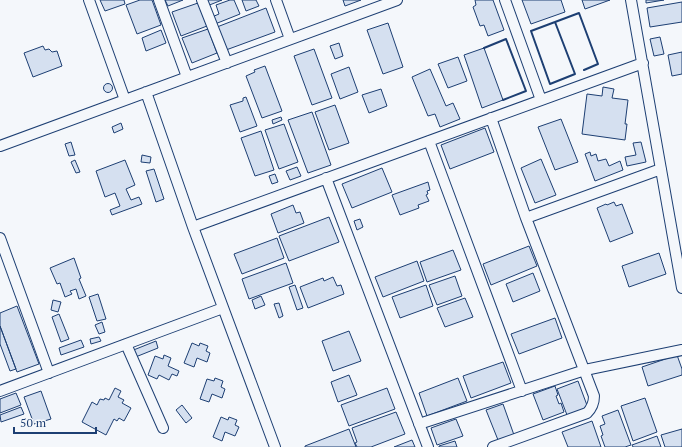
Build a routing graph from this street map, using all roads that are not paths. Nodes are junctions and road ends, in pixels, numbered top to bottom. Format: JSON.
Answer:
{"nodes":[{"id":1,"x":89,"y":0,"type":"edge"},
{"id":2,"x":159,"y":0,"type":"edge"},
{"id":3,"x":202,"y":0,"type":"edge"},
{"id":4,"x":276,"y":0,"type":"edge"},
{"id":5,"x":397,"y":0,"type":"edge"},
{"id":6,"x":505,"y":0,"type":"edge"},
{"id":7,"x":631,"y":0,"type":"edge"},
{"id":8,"x":290,"y":40,"type":"junction"},
{"id":9,"x":227,"y":63,"type":"junction"},
{"id":10,"x":643,"y":63,"type":"junction"},
{"id":11,"x":188,"y":77,"type":"junction"},
{"id":12,"x":146,"y":92,"type":"junction"},
{"id":13,"x":125,"y":100,"type":"junction"},
{"id":14,"x":541,"y":100,"type":"junction"},
{"id":15,"x":491,"y":118,"type":"junction"},
{"id":16,"x":429,"y":141,"type":"junction"},
{"id":17,"x":0,"y":146,"type":"edge"},
{"id":18,"x":661,"y":169,"type":"junction"},
{"id":19,"x":326,"y":178,"type":"junction"},
{"id":20,"x":526,"y":218,"type":"junction"},
{"id":21,"x":193,"y":227,"type":"junction"},
{"id":22,"x":0,"y":238,"type":"edge"},
{"id":23,"x":682,"y":288,"type":"edge"},
{"id":24,"x":223,"y":308,"type":"junction"},
{"id":25,"x":126,"y":344,"type":"junction"},
{"id":26,"x":682,"y":350,"type":"edge"},
{"id":27,"x":585,"y":370,"type":"junction"},
{"id":28,"x":49,"y":373,"type":"junction"},
{"id":29,"x":0,"y":391,"type":"edge"},
{"id":30,"x":522,"y":391,"type":"junction"},
{"id":31,"x":419,"y":424,"type":"junction"},
{"id":32,"x":163,"y":428,"type":"dead end"},
{"id":33,"x":275,"y":447,"type":"edge"},
{"id":34,"x":428,"y":447,"type":"edge"},
{"id":35,"x":493,"y":447,"type":"edge"}],
"edges":[{"from":1,"to":13,"type":"street"},
{"from":2,"to":11,"type":"street"},
{"from":3,"to":9,"type":"street"},
{"from":4,"to":8,"type":"street"},
{"from":5,"to":8,"type":"street"},
{"from":6,"to":14,"type":"street"},
{"from":7,"to":10,"type":"street"},
{"from":8,"to":9,"type":"street"},
{"from":9,"to":11,"type":"street"},
{"from":10,"to":14,"type":"street"},
{"from":10,"to":18,"type":"street"},
{"from":11,"to":12,"type":"street"},
{"from":12,"to":13,"type":"street"},
{"from":12,"to":21,"type":"street"},
{"from":13,"to":17,"type":"street"},
{"from":14,"to":15,"type":"street"},
{"from":15,"to":16,"type":"street"},
{"from":15,"to":20,"type":"street"},
{"from":16,"to":19,"type":"street"},
{"from":16,"to":30,"type":"street"},
{"from":18,"to":20,"type":"street"},
{"from":18,"to":23,"type":"street"},
{"from":19,"to":21,"type":"street"},
{"from":19,"to":31,"type":"street"},
{"from":20,"to":27,"type":"street"},
{"from":21,"to":24,"type":"street"},
{"from":22,"to":28,"type":"street"},
{"from":24,"to":25,"type":"street"},
{"from":24,"to":33,"type":"street"},
{"from":25,"to":28,"type":"street"},
{"from":25,"to":32,"type":"street"},
{"from":26,"to":27,"type":"street"},
{"from":27,"to":30,"type":"street"},
{"from":27,"to":35,"type":"street"},
{"from":28,"to":29,"type":"street"},
{"from":30,"to":31,"type":"street"},
{"from":31,"to":34,"type":"street"}]}
